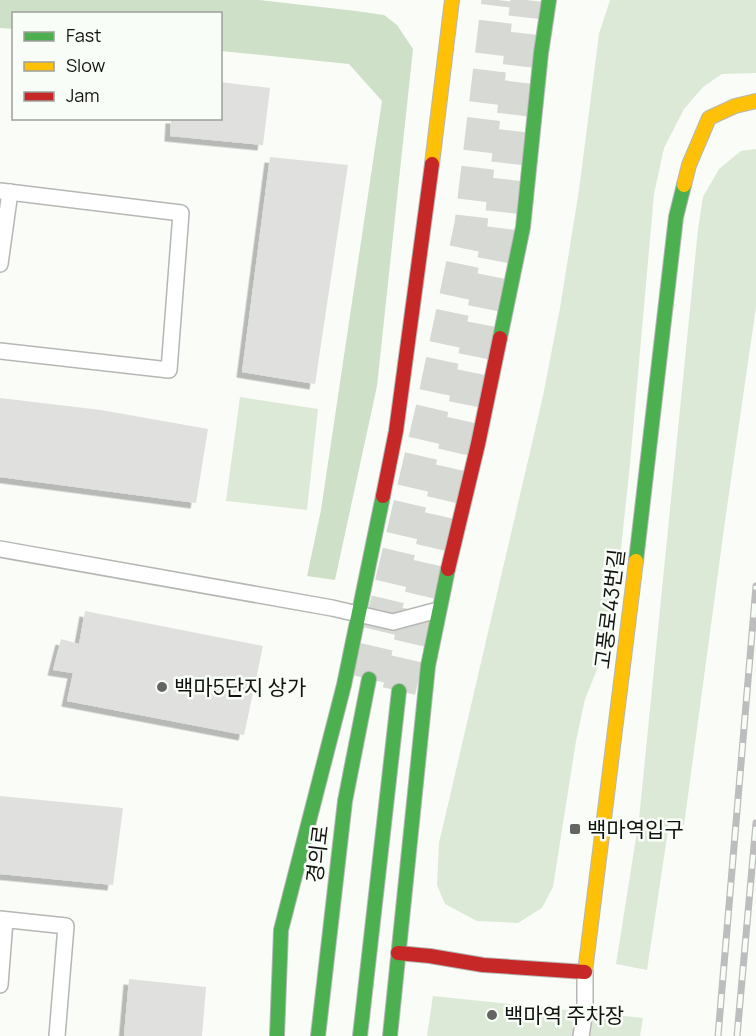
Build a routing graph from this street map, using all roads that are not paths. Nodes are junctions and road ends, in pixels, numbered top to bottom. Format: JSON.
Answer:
{"nodes":[{"id":1,"x":453,"y":0,"type":"edge"},
{"id":2,"x":549,"y":0,"type":"edge"},
{"id":3,"x":756,"y":101,"type":"edge"},
{"id":4,"x":5,"y":192,"type":"edge"},
{"id":5,"x":0,"y":264,"type":"edge"},
{"id":6,"x":0,"y":351,"type":"edge"},
{"id":7,"x":0,"y":549,"type":"edge"},
{"id":8,"x":438,"y":610,"type":"junction"},
{"id":9,"x":358,"y":613,"type":"junction"},
{"id":10,"x":369,"y":679,"type":"tunnel mouth"},
{"id":11,"x":399,"y":691,"type":"tunnel mouth"},
{"id":12,"x":2,"y":920,"type":"edge"},
{"id":13,"x":398,"y":953,"type":"junction"},
{"id":14,"x":585,"y":973,"type":"junction"},
{"id":15,"x":0,"y":985,"type":"edge"},
{"id":16,"x":57,"y":1036,"type":"edge"},
{"id":17,"x":277,"y":1036,"type":"edge"},
{"id":18,"x":318,"y":1036,"type":"edge"},
{"id":19,"x":360,"y":1036,"type":"edge"},
{"id":20,"x":390,"y":1036,"type":"edge"},
{"id":21,"x":581,"y":1036,"type":"edge"}],
"edges":[{"from":1,"to":9,"type":"main road"},
{"from":2,"to":8,"type":"main road"},
{"from":3,"to":14,"type":"main road","name":"고풍로43번길"},
{"from":4,"to":5,"type":"lane"},
{"from":4,"to":6,"type":"lane"},
{"from":7,"to":9,"type":"lane"},
{"from":8,"to":9,"type":"lane"},
{"from":8,"to":13,"type":"main road"},
{"from":9,"to":17,"type":"main road"},
{"from":10,"to":18,"type":"main road","name":"경의로"},
{"from":11,"to":19,"type":"main road"},
{"from":12,"to":15,"type":"lane"},
{"from":12,"to":16,"type":"lane"},
{"from":13,"to":14,"type":"main road"},
{"from":13,"to":20,"type":"main road"},
{"from":14,"to":21,"type":"lane"}]}
